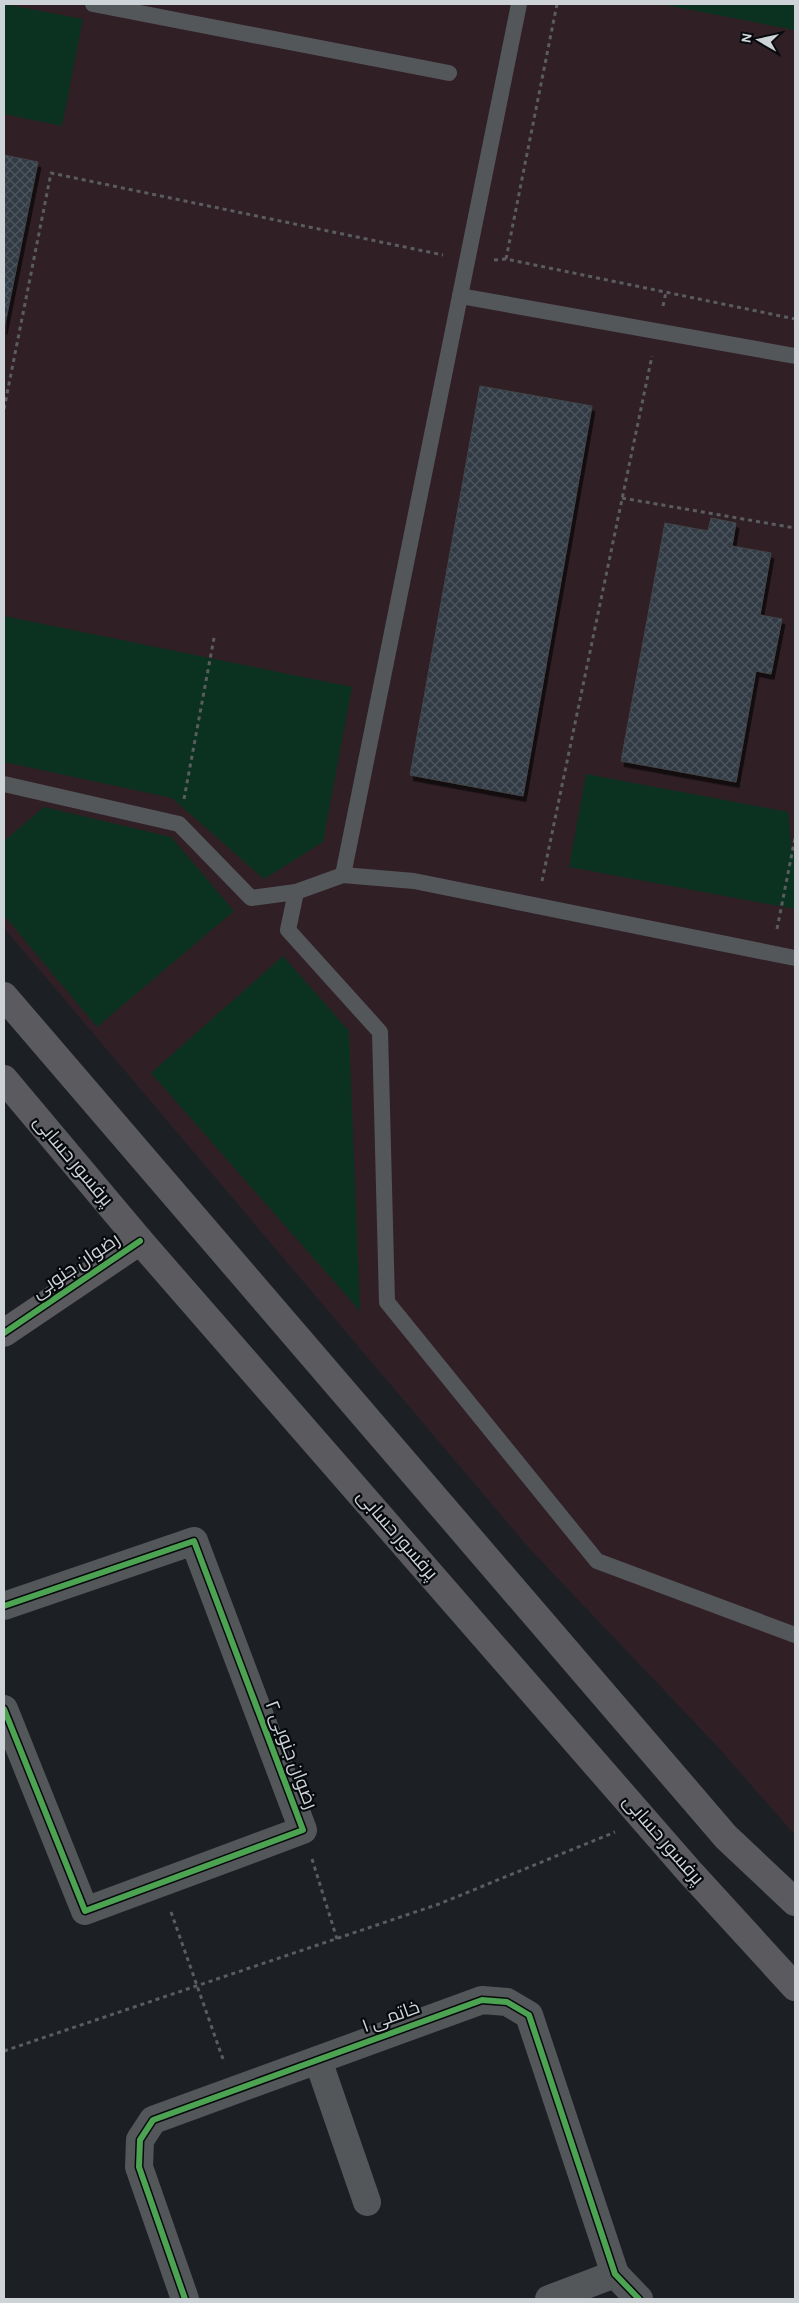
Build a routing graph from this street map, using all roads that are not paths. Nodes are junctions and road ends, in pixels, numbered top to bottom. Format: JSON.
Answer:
{"nodes":[{"id":1,"x":93,"y":4,"type":"edge"},
{"id":2,"x":519,"y":4,"type":"edge"},
{"id":3,"x":449,"y":73,"type":"dead end"},
{"id":4,"x":460,"y":296,"type":"junction"},
{"id":5,"x":795,"y":356,"type":"edge"},
{"id":6,"x":4,"y":784,"type":"edge"},
{"id":7,"x":343,"y":875,"type":"junction"},
{"id":8,"x":296,"y":892,"type":"junction"},
{"id":9,"x":795,"y":958,"type":"edge"},
{"id":10,"x":4,"y":996,"type":"edge"},
{"id":11,"x":4,"y":1079,"type":"edge"},
{"id":12,"x":140,"y":1241,"type":"junction"},
{"id":13,"x":4,"y":1333,"type":"edge"},
{"id":14,"x":4,"y":1606,"type":"edge"},
{"id":15,"x":795,"y":1635,"type":"edge"},
{"id":16,"x":4,"y":1709,"type":"edge"},
{"id":17,"x":795,"y":1902,"type":"edge"},
{"id":18,"x":795,"y":1987,"type":"edge"},
{"id":19,"x":318,"y":2060,"type":"junction"},
{"id":20,"x":367,"y":2202,"type":"dead end"},
{"id":21,"x":615,"y":2274,"type":"junction"},
{"id":22,"x":185,"y":2299,"type":"edge"},
{"id":23,"x":549,"y":2299,"type":"edge"},
{"id":24,"x":639,"y":2299,"type":"edge"}],
"edges":[{"from":1,"to":3,"type":"lane"},
{"from":2,"to":4,"type":"lane"},
{"from":4,"to":5,"type":"lane"},
{"from":4,"to":7,"type":"lane"},
{"from":6,"to":8,"type":"lane"},
{"from":7,"to":8,"type":"lane"},
{"from":7,"to":9,"type":"lane"},
{"from":8,"to":15,"type":"lane"},
{"from":10,"to":17,"type":"main road"},
{"from":11,"to":12,"type":"main road","name":"پرفسور حسابی"},
{"from":12,"to":13,"type":"main road","name":"رضوان جنوبی"},
{"from":12,"to":18,"type":"main road","name":"پرفسور حسابی"},
{"from":14,"to":16,"type":"street","name":"رضوان جنوبی ۲"},
{"from":19,"to":20,"type":"street"},
{"from":19,"to":21,"type":"street","name":"خاتمی ۱"},
{"from":19,"to":22,"type":"street","name":"خاتمی ۱"},
{"from":21,"to":23,"type":"street"},
{"from":21,"to":24,"type":"street","name":"خاتمی ۱"}]}
